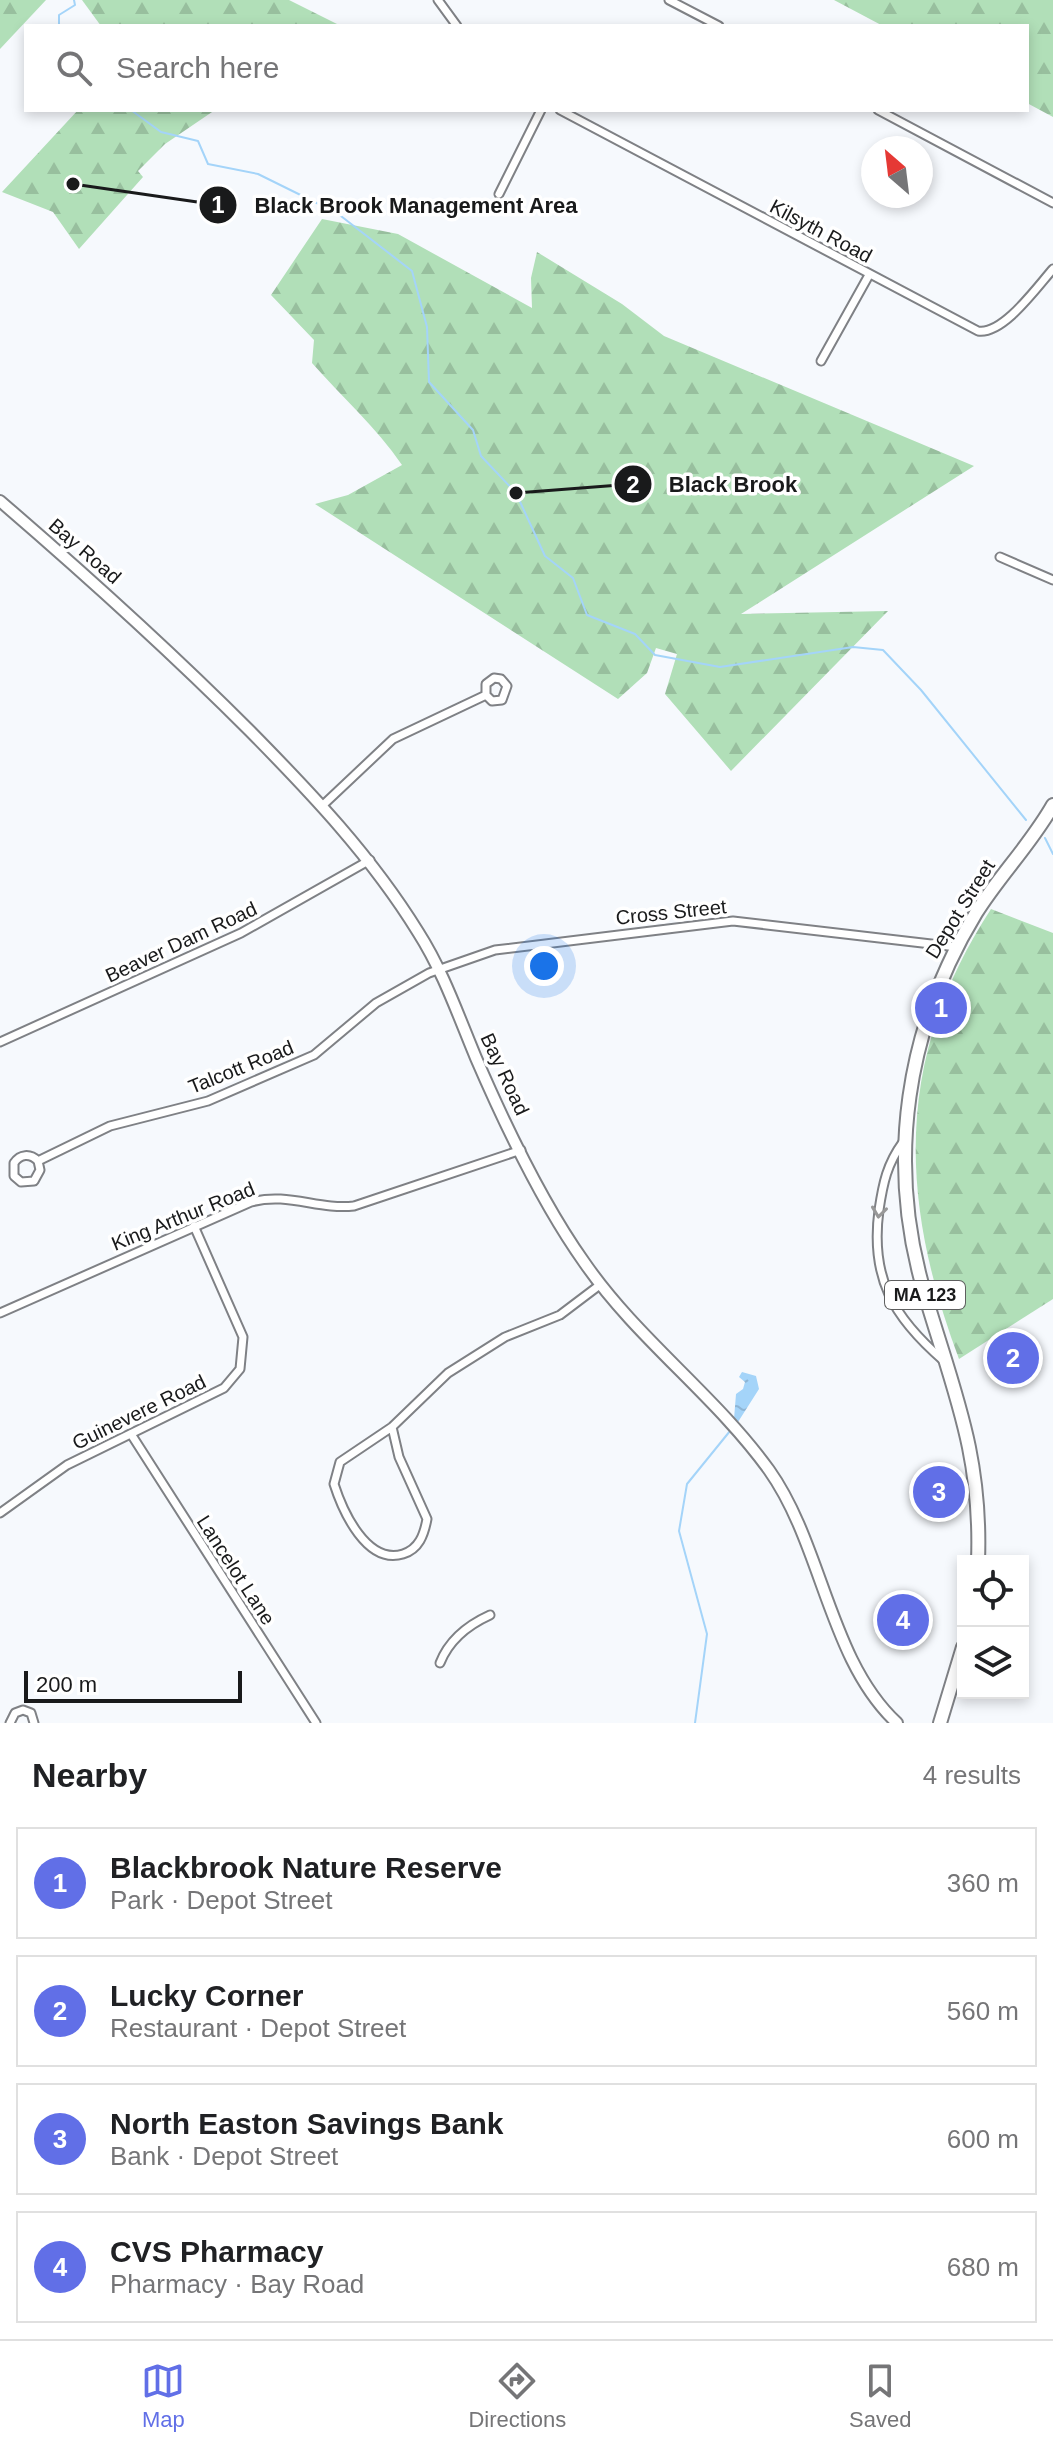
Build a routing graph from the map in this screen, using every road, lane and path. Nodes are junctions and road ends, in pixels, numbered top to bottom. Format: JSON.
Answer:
{"nodes":[{"id":1,"x":438,"y":0,"type":"edge"},
{"id":2,"x":669,"y":0,"type":"edge"},
{"id":3,"x":456,"y":24,"type":"edge"},
{"id":4,"x":715,"y":24,"type":"edge"},
{"id":5,"x":540,"y":112,"type":"edge"},
{"id":6,"x":564,"y":112,"type":"edge"},
{"id":7,"x":882,"y":112,"type":"edge"},
{"id":8,"x":499,"y":194,"type":"dead end"},
{"id":9,"x":1053,"y":203,"type":"edge"},
{"id":10,"x":1053,"y":269,"type":"edge"},
{"id":11,"x":869,"y":275,"type":"junction"},
{"id":12,"x":821,"y":361,"type":"dead end"},
{"id":13,"x":0,"y":501,"type":"edge"},
{"id":14,"x":1000,"y":557,"type":"dead end"},
{"id":15,"x":1053,"y":580,"type":"edge"},
{"id":16,"x":486,"y":695,"type":"dead end"},
{"id":17,"x":1053,"y":805,"type":"edge"},
{"id":18,"x":322,"y":806,"type":"junction"},
{"id":19,"x":370,"y":860,"type":"junction"},
{"id":20,"x":957,"y":947,"type":"junction"},
{"id":21,"x":438,"y":969,"type":"junction"},
{"id":22,"x":0,"y":1042,"type":"edge"},
{"id":23,"x":904,"y":1140,"type":"junction"},
{"id":24,"x":521,"y":1150,"type":"junction"},
{"id":25,"x":38,"y":1161,"type":"dead end"},
{"id":26,"x":194,"y":1226,"type":"junction"},
{"id":27,"x":601,"y":1284,"type":"junction"},
{"id":28,"x":0,"y":1313,"type":"edge"},
{"id":29,"x":949,"y":1365,"type":"junction"},
{"id":30,"x":392,"y":1427,"type":"junction"},
{"id":31,"x":131,"y":1434,"type":"junction"},
{"id":32,"x":0,"y":1513,"type":"edge"},
{"id":33,"x":978,"y":1555,"type":"edge"},
{"id":34,"x":490,"y":1615,"type":"dead end"},
{"id":35,"x":440,"y":1663,"type":"dead end"},
{"id":36,"x":957,"y":1667,"type":"edge"},
{"id":37,"x":10,"y":1723,"type":"edge"},
{"id":38,"x":34,"y":1723,"type":"edge"},
{"id":39,"x":316,"y":1723,"type":"edge"},
{"id":40,"x":897,"y":1723,"type":"edge"},
{"id":41,"x":940,"y":1723,"type":"edge"}],
"edges":[{"from":1,"to":3,"type":"street"},
{"from":2,"to":4,"type":"street"},
{"from":5,"to":8,"type":"street"},
{"from":6,"to":11,"type":"street","name":"Kilsyth Road"},
{"from":7,"to":9,"type":"street"},
{"from":10,"to":11,"type":"street","name":"Kilsyth Road"},
{"from":11,"to":12,"type":"street"},
{"from":13,"to":18,"type":"main road","name":"Bay Road"},
{"from":14,"to":15,"type":"street"},
{"from":16,"to":18,"type":"street"},
{"from":17,"to":20,"type":"highway","name":"Depot Street","number":"MA 123"},
{"from":18,"to":19,"type":"main road","name":"Bay Road"},
{"from":19,"to":21,"type":"main road","name":"Bay Road"},
{"from":19,"to":22,"type":"street","name":"Beaver Dam Road"},
{"from":20,"to":21,"type":"street","name":"Cross Street"},
{"from":20,"to":23,"type":"highway","name":"Depot Street","number":"MA 123"},
{"from":21,"to":24,"type":"main road","name":"Bay Road"},
{"from":21,"to":25,"type":"street","name":"Talcott Road"},
{"from":23,"to":29,"type":"highway","name":"Depot Street","number":"MA 123"},
{"from":23,"to":29,"type":"street","one_way":true},
{"from":24,"to":26,"type":"street","name":"King Arthur Road"},
{"from":24,"to":27,"type":"main road","name":"Bay Road"},
{"from":26,"to":28,"type":"street","name":"King Arthur Road"},
{"from":26,"to":31,"type":"street","name":"Guinevere Road"},
{"from":27,"to":30,"type":"street"},
{"from":27,"to":40,"type":"main road","name":"Bay Road"},
{"from":29,"to":33,"type":"highway","name":"Depot Street","number":"MA 123"},
{"from":30,"to":30,"type":"street"},
{"from":31,"to":32,"type":"street","name":"Guinevere Road"},
{"from":31,"to":39,"type":"street","name":"Lancelot Lane"},
{"from":34,"to":35,"type":"street"},
{"from":36,"to":41,"type":"highway"},
{"from":37,"to":38,"type":"street"}]}
